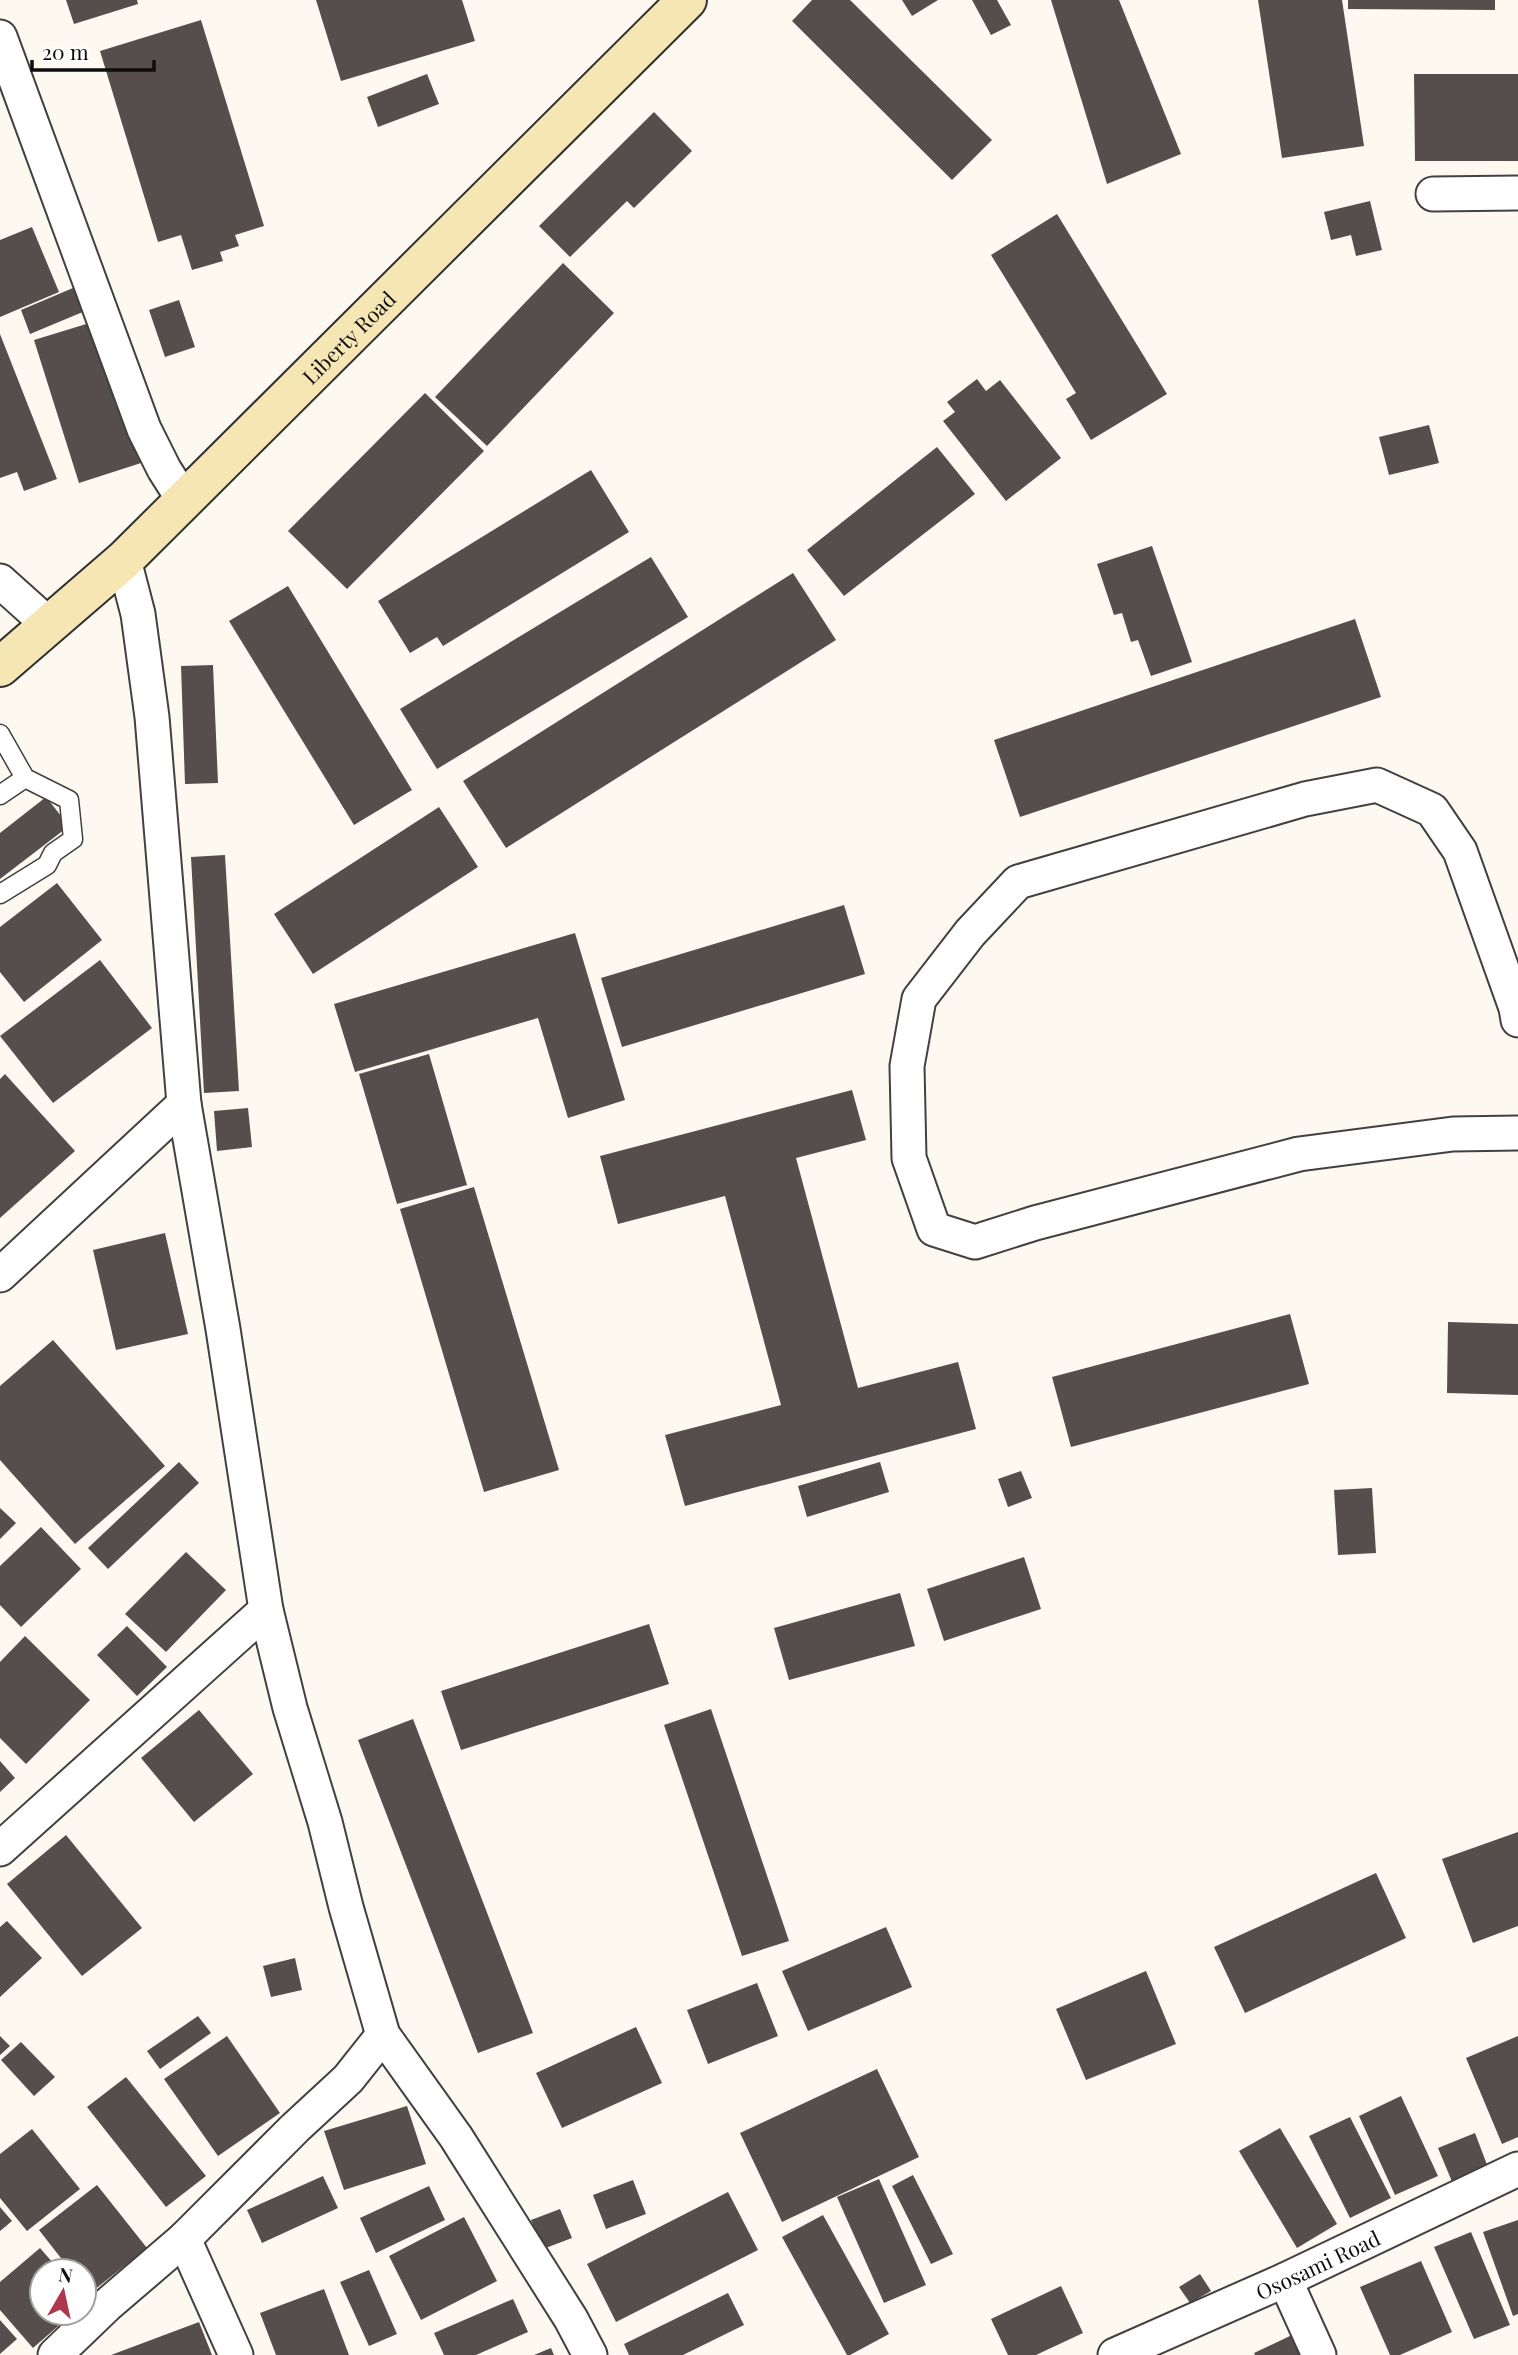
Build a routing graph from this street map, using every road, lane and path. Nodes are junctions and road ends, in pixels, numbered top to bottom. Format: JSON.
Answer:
{"nodes":[{"id":1,"x":687,"y":0,"type":"edge"},
{"id":2,"x":0,"y":37,"type":"edge"},
{"id":3,"x":1518,"y":193,"type":"edge"},
{"id":4,"x":1433,"y":194,"type":"dead end"},
{"id":5,"x":183,"y":499,"type":"junction"},
{"id":6,"x":124,"y":560,"type":"junction"},
{"id":7,"x":0,"y":581,"type":"edge"},
{"id":8,"x":49,"y":625,"type":"junction"},
{"id":9,"x":0,"y":667,"type":"edge"},
{"id":10,"x":0,"y":734,"type":"edge"},
{"id":11,"x":25,"y":778,"type":"junction"},
{"id":12,"x":0,"y":795,"type":"edge"},
{"id":13,"x":0,"y":894,"type":"edge"},
{"id":14,"x":1518,"y":1020,"type":"edge"},
{"id":15,"x":184,"y":1104,"type":"junction"},
{"id":16,"x":1518,"y":1133,"type":"edge"},
{"id":17,"x":0,"y":1275,"type":"edge"},
{"id":18,"x":266,"y":1610,"type":"junction"},
{"id":19,"x":0,"y":1849,"type":"edge"},
{"id":20,"x":383,"y":2035,"type":"junction"},
{"id":21,"x":1518,"y":2169,"type":"edge"},
{"id":22,"x":184,"y":2239,"type":"junction"},
{"id":23,"x":1285,"y":2280,"type":"junction"},
{"id":24,"x":55,"y":2355,"type":"edge"},
{"id":25,"x":236,"y":2355,"type":"edge"},
{"id":26,"x":590,"y":2355,"type":"edge"},
{"id":27,"x":1115,"y":2355,"type":"edge"},
{"id":28,"x":1319,"y":2355,"type":"edge"}],
"edges":[{"from":1,"to":5,"type":"street","name":"Liberty Road"},
{"from":2,"to":5,"type":"street"},
{"from":3,"to":4,"type":"street"},
{"from":5,"to":6,"type":"street","name":"Liberty Road"},
{"from":6,"to":8,"type":"street","name":"Liberty Road"},
{"from":6,"to":15,"type":"street"},
{"from":7,"to":8,"type":"street"},
{"from":8,"to":9,"type":"street","name":"Liberty Road"},
{"from":10,"to":11,"type":"lane"},
{"from":11,"to":12,"type":"lane"},
{"from":11,"to":13,"type":"lane"},
{"from":14,"to":16,"type":"street"},
{"from":15,"to":17,"type":"street"},
{"from":15,"to":18,"type":"street"},
{"from":18,"to":19,"type":"street"},
{"from":18,"to":20,"type":"street"},
{"from":20,"to":22,"type":"street"},
{"from":20,"to":26,"type":"street"},
{"from":21,"to":23,"type":"street","name":"Ososami Road"},
{"from":22,"to":24,"type":"street"},
{"from":22,"to":25,"type":"street"},
{"from":23,"to":27,"type":"street","name":"Ososami Road"},
{"from":23,"to":28,"type":"street"}]}
